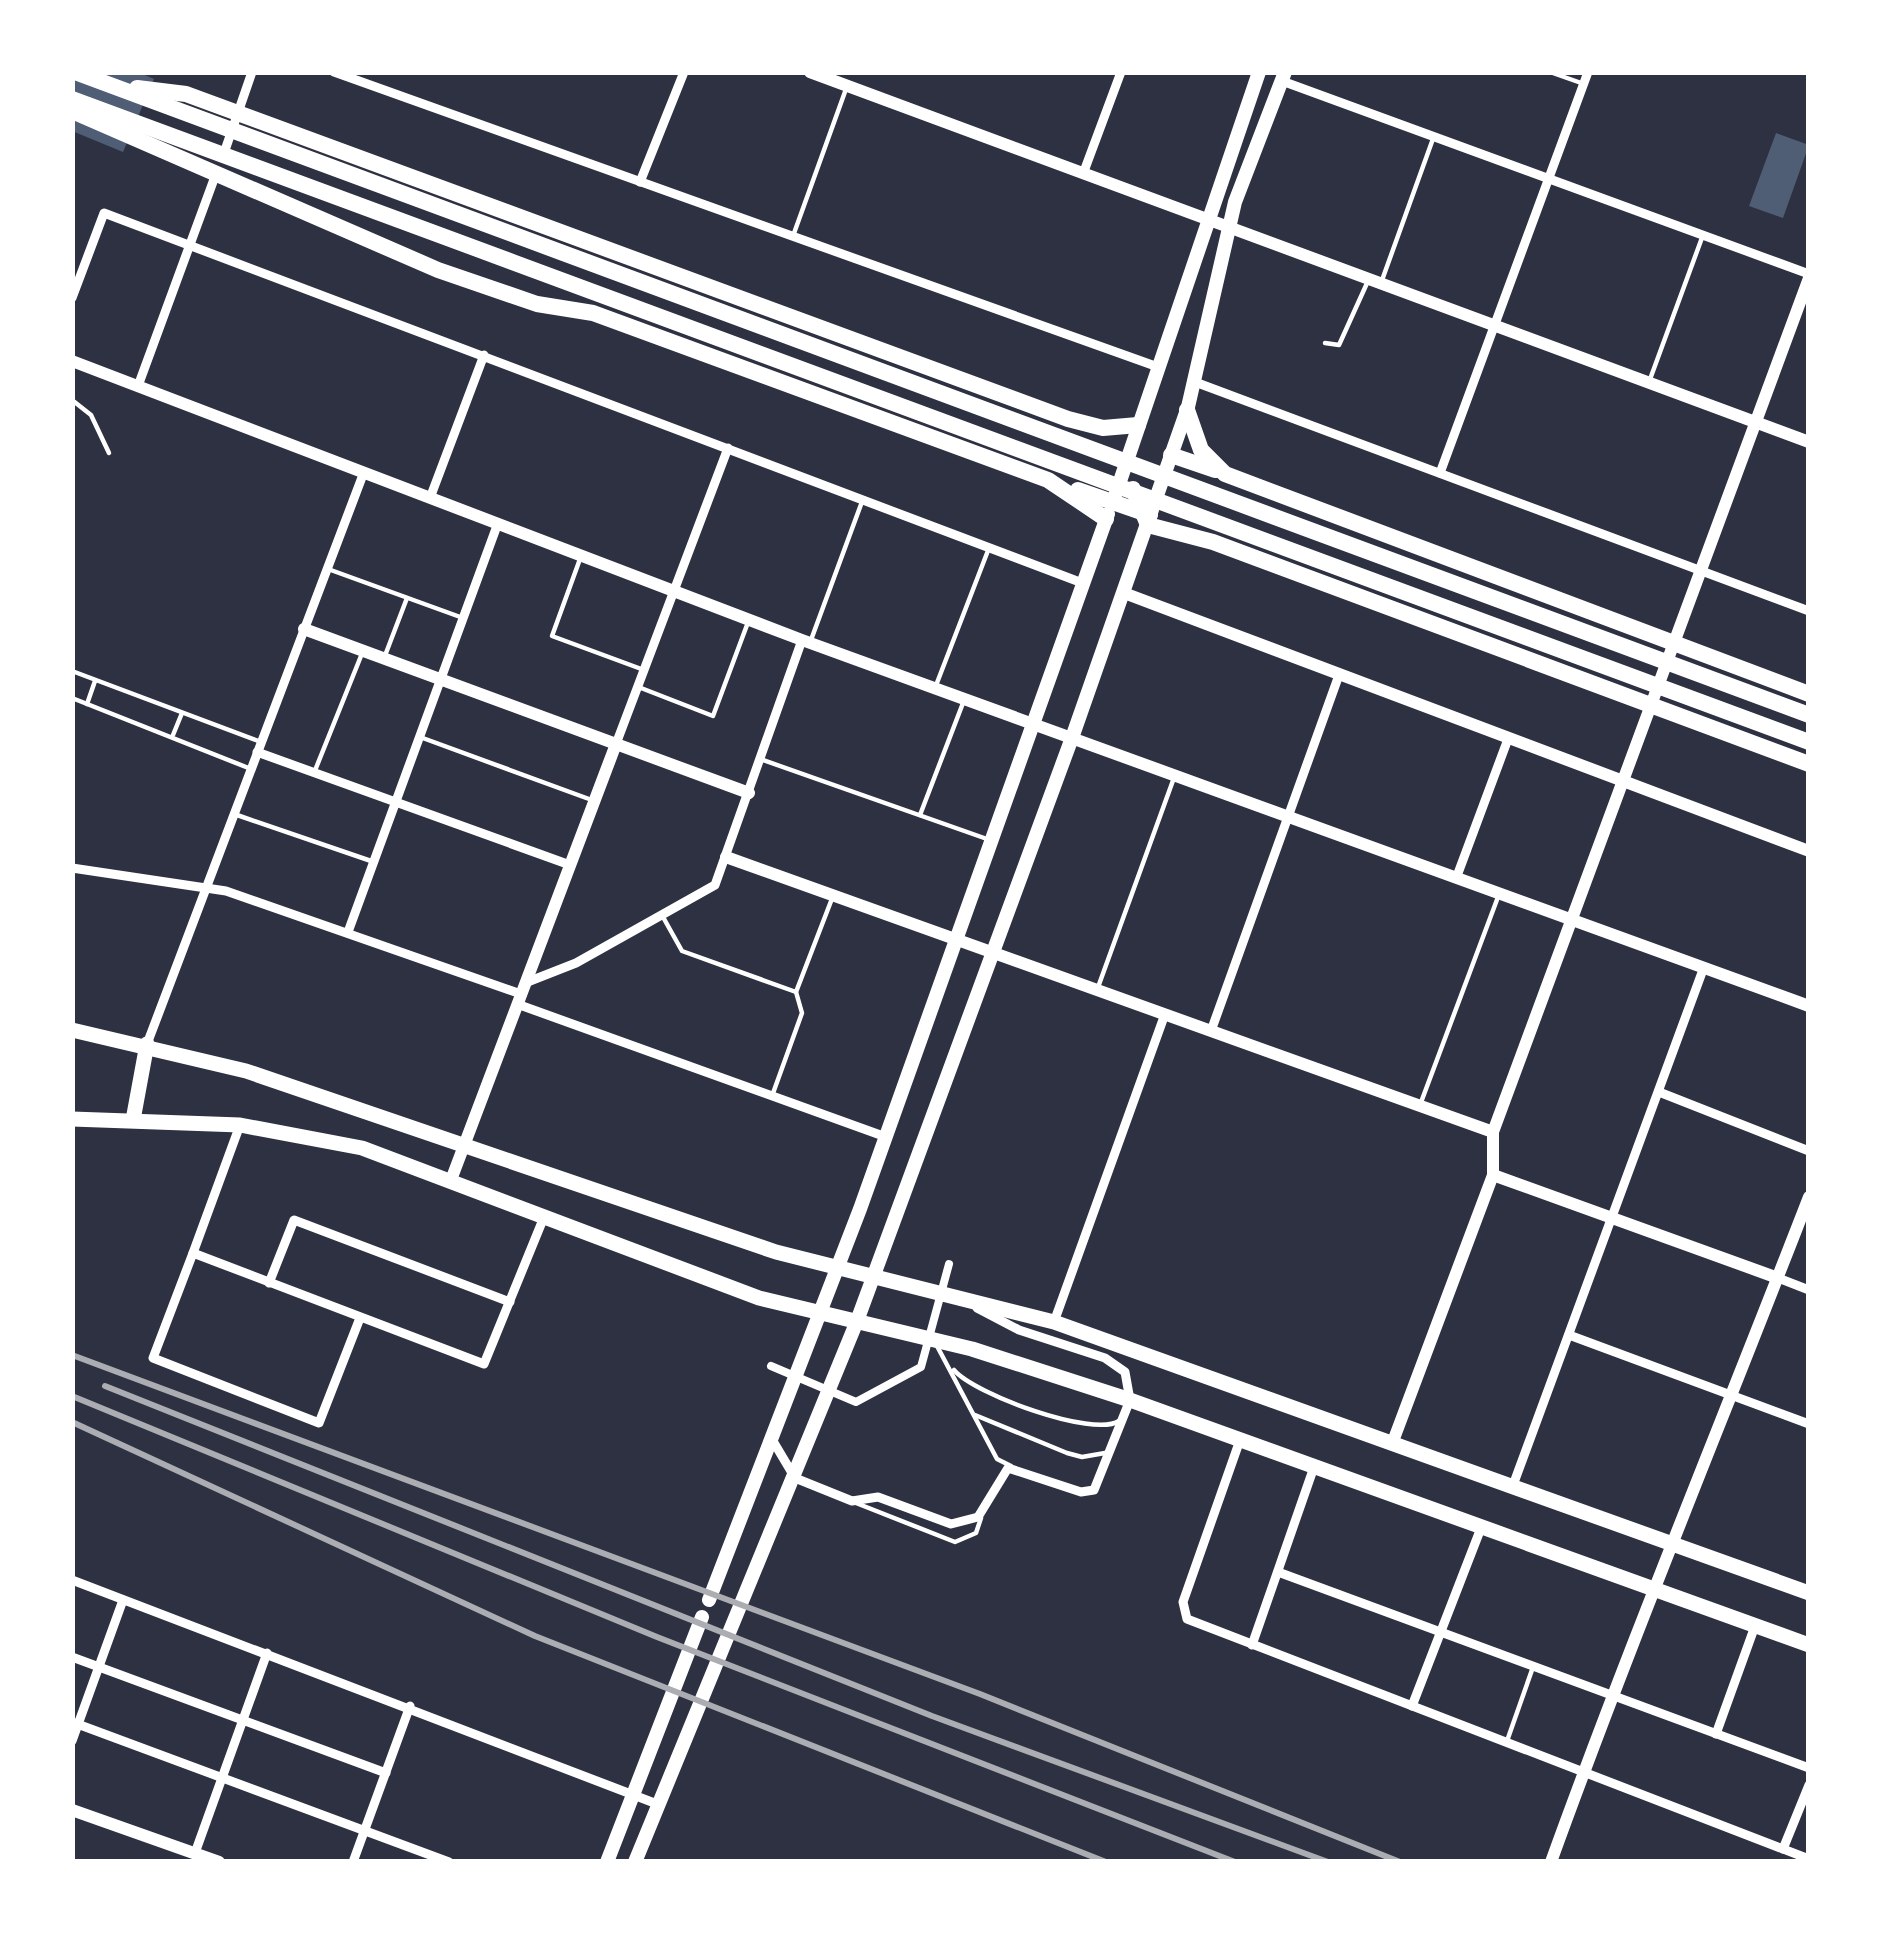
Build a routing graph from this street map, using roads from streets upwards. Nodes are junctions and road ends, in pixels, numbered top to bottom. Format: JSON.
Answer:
{"nodes":[{"id":1,"x":75,"y":72,"type":"edge"},
{"id":2,"x":252,"y":72,"type":"edge"},
{"id":3,"x":334,"y":72,"type":"edge"},
{"id":4,"x":684,"y":72,"type":"edge"},
{"id":5,"x":810,"y":72,"type":"edge"},
{"id":6,"x":1121,"y":72,"type":"edge"},
{"id":7,"x":1258,"y":72,"type":"edge"},
{"id":8,"x":1283,"y":76,"type":"edge"},
{"id":9,"x":1586,"y":78,"type":"edge"},
{"id":10,"x":106,"y":84,"type":"junction"},
{"id":11,"x":72,"y":99,"type":"edge"},
{"id":12,"x":72,"y":111,"type":"edge"},
{"id":13,"x":1082,"y":176,"type":"junction"},
{"id":14,"x":1549,"y":178,"type":"junction"},
{"id":15,"x":640,"y":182,"type":"junction"},
{"id":16,"x":1205,"y":222,"type":"junction"},
{"id":17,"x":1227,"y":231,"type":"junction"},
{"id":18,"x":191,"y":244,"type":"junction"},
{"id":19,"x":1809,"y":276,"type":"edge"},
{"id":20,"x":72,"y":298,"type":"edge"},
{"id":21,"x":1495,"y":326,"type":"junction"},
{"id":22,"x":855,"y":339,"type":"junction"},
{"id":23,"x":484,"y":356,"type":"junction"},
{"id":24,"x":72,"y":361,"type":"edge"},
{"id":25,"x":1158,"y":367,"type":"junction"},
{"id":26,"x":1195,"y":382,"type":"junction"},
{"id":27,"x":138,"y":386,"type":"junction"},
{"id":28,"x":1187,"y":410,"type":"junction"},
{"id":29,"x":1756,"y":423,"type":"junction"},
{"id":30,"x":1138,"y":425,"type":"junction"},
{"id":31,"x":1809,"y":442,"type":"edge"},
{"id":32,"x":728,"y":448,"type":"junction"},
{"id":33,"x":1171,"y":455,"type":"junction"},
{"id":34,"x":364,"y":472,"type":"junction"},
{"id":35,"x":1122,"y":473,"type":"junction"},
{"id":36,"x":1225,"y":473,"type":"junction"},
{"id":37,"x":1440,"y":473,"type":"junction"},
{"id":38,"x":430,"y":498,"type":"junction"},
{"id":39,"x":1109,"y":511,"type":"junction"},
{"id":40,"x":1148,"y":518,"type":"junction"},
{"id":41,"x":498,"y":524,"type":"junction"},
{"id":42,"x":1698,"y":572,"type":"junction"},
{"id":43,"x":1085,"y":584,"type":"junction"},
{"id":44,"x":674,"y":591,"type":"junction"},
{"id":45,"x":1124,"y":593,"type":"junction"},
{"id":46,"x":1809,"y":611,"type":"edge"},
{"id":47,"x":304,"y":629,"type":"junction"},
{"id":48,"x":806,"y":641,"type":"junction"},
{"id":49,"x":1339,"y":675,"type":"junction"},
{"id":50,"x":441,"y":680,"type":"junction"},
{"id":51,"x":1809,"y":694,"type":"edge"},
{"id":52,"x":1809,"y":715,"type":"edge"},
{"id":53,"x":1038,"y":722,"type":"junction"},
{"id":54,"x":1073,"y":735,"type":"junction"},
{"id":55,"x":1508,"y":739,"type":"junction"},
{"id":56,"x":1809,"y":742,"type":"edge"},
{"id":57,"x":616,"y":744,"type":"junction"},
{"id":58,"x":259,"y":747,"type":"junction"},
{"id":59,"x":1809,"y":764,"type":"edge"},
{"id":60,"x":1622,"y":782,"type":"junction"},
{"id":61,"x":748,"y":793,"type":"junction"},
{"id":62,"x":396,"y":802,"type":"junction"},
{"id":63,"x":1289,"y":813,"type":"junction"},
{"id":64,"x":1809,"y":851,"type":"edge"},
{"id":65,"x":726,"y":857,"type":"junction"},
{"id":66,"x":570,"y":865,"type":"junction"},
{"id":67,"x":72,"y":868,"type":"edge"},
{"id":68,"x":1457,"y":876,"type":"junction"},
{"id":69,"x":208,"y":887,"type":"junction"},
{"id":70,"x":1571,"y":918,"type":"junction"},
{"id":71,"x":348,"y":932,"type":"junction"},
{"id":72,"x":958,"y":940,"type":"junction"},
{"id":73,"x":993,"y":953,"type":"junction"},
{"id":74,"x":1704,"y":967,"type":"junction"},
{"id":75,"x":521,"y":994,"type":"junction"},
{"id":76,"x":1809,"y":1006,"type":"edge"},
{"id":77,"x":1165,"y":1014,"type":"junction"},
{"id":78,"x":72,"y":1030,"type":"edge"},
{"id":79,"x":1211,"y":1031,"type":"junction"},
{"id":80,"x":147,"y":1044,"type":"junction"},
{"id":81,"x":1659,"y":1092,"type":"junction"},
{"id":82,"x":72,"y":1119,"type":"edge"},
{"id":83,"x":134,"y":1120,"type":"junction"},
{"id":84,"x":240,"y":1125,"type":"junction"},
{"id":85,"x":1493,"y":1132,"type":"junction"},
{"id":86,"x":886,"y":1137,"type":"junction"},
{"id":87,"x":465,"y":1143,"type":"junction"},
{"id":88,"x":1809,"y":1150,"type":"edge"},
{"id":89,"x":1493,"y":1175,"type":"junction"},
{"id":90,"x":451,"y":1180,"type":"junction"},
{"id":91,"x":1809,"y":1197,"type":"edge"},
{"id":92,"x":544,"y":1216,"type":"junction"},
{"id":93,"x":1612,"y":1218,"type":"junction"},
{"id":94,"x":193,"y":1253,"type":"junction"},
{"id":95,"x":949,"y":1264,"type":"dead end"},
{"id":96,"x":838,"y":1267,"type":"junction"},
{"id":97,"x":875,"y":1275,"type":"junction"},
{"id":98,"x":1778,"y":1278,"type":"junction"},
{"id":99,"x":269,"y":1283,"type":"junction"},
{"id":100,"x":1809,"y":1290,"type":"edge"},
{"id":101,"x":946,"y":1291,"type":"junction"},
{"id":102,"x":511,"y":1302,"type":"junction"},
{"id":103,"x":821,"y":1314,"type":"junction"},
{"id":104,"x":360,"y":1318,"type":"junction"},
{"id":105,"x":857,"y":1321,"type":"junction"},
{"id":106,"x":1054,"y":1322,"type":"junction"},
{"id":107,"x":1568,"y":1335,"type":"junction"},
{"id":108,"x":771,"y":1366,"type":"dead end"},
{"id":109,"x":1732,"y":1396,"type":"junction"},
{"id":110,"x":1130,"y":1400,"type":"junction"},
{"id":111,"x":1809,"y":1424,"type":"edge"},
{"id":112,"x":1240,"y":1440,"type":"junction"},
{"id":113,"x":772,"y":1441,"type":"junction"},
{"id":114,"x":1392,"y":1444,"type":"junction"},
{"id":115,"x":1314,"y":1467,"type":"junction"},
{"id":116,"x":795,"y":1478,"type":"junction"},
{"id":117,"x":1512,"y":1488,"type":"junction"},
{"id":118,"x":1481,"y":1528,"type":"junction"},
{"id":119,"x":1673,"y":1545,"type":"junction"},
{"id":120,"x":1278,"y":1572,"type":"junction"},
{"id":121,"x":72,"y":1580,"type":"edge"},
{"id":122,"x":1652,"y":1588,"type":"junction"},
{"id":123,"x":1809,"y":1593,"type":"edge"},
{"id":124,"x":123,"y":1600,"type":"junction"},
{"id":125,"x":709,"y":1600,"type":"dead end"},
{"id":126,"x":702,"y":1617,"type":"dead end"},
{"id":127,"x":1755,"y":1626,"type":"junction"},
{"id":128,"x":1440,"y":1632,"type":"junction"},
{"id":129,"x":1252,"y":1645,"type":"junction"},
{"id":130,"x":1809,"y":1645,"type":"edge"},
{"id":131,"x":267,"y":1653,"type":"junction"},
{"id":132,"x":72,"y":1657,"type":"edge"},
{"id":133,"x":98,"y":1667,"type":"junction"},
{"id":134,"x":1611,"y":1696,"type":"junction"},
{"id":135,"x":410,"y":1706,"type":"junction"},
{"id":136,"x":1412,"y":1706,"type":"junction"},
{"id":137,"x":242,"y":1720,"type":"junction"},
{"id":138,"x":75,"y":1723,"type":"edge"},
{"id":139,"x":1716,"y":1734,"type":"junction"},
{"id":140,"x":72,"y":1741,"type":"edge"},
{"id":141,"x":1809,"y":1768,"type":"edge"},
{"id":142,"x":1584,"y":1772,"type":"junction"},
{"id":143,"x":386,"y":1773,"type":"junction"},
{"id":144,"x":221,"y":1779,"type":"junction"},
{"id":145,"x":1809,"y":1785,"type":"edge"},
{"id":146,"x":632,"y":1794,"type":"junction"},
{"id":147,"x":657,"y":1804,"type":"junction"},
{"id":148,"x":72,"y":1810,"type":"edge"},
{"id":149,"x":363,"y":1832,"type":"junction"},
{"id":150,"x":1783,"y":1849,"type":"junction"},
{"id":151,"x":195,"y":1853,"type":"junction"},
{"id":152,"x":1809,"y":1859,"type":"edge"},
{"id":153,"x":219,"y":1862,"type":"edge"},
{"id":154,"x":353,"y":1862,"type":"edge"},
{"id":155,"x":449,"y":1862,"type":"edge"},
{"id":156,"x":607,"y":1862,"type":"edge"},
{"id":157,"x":635,"y":1862,"type":"edge"},
{"id":158,"x":1551,"y":1862,"type":"edge"}],
"edges":[{"from":1,"to":10,"type":"highway"},
{"from":2,"to":18,"type":"street"},
{"from":3,"to":15,"type":"street"},
{"from":4,"to":15,"type":"street"},
{"from":5,"to":13,"type":"street"},
{"from":6,"to":13,"type":"street"},
{"from":7,"to":16,"type":"main road"},
{"from":8,"to":14,"type":"street"},
{"from":8,"to":17,"type":"main road"},
{"from":9,"to":14,"type":"street"},
{"from":10,"to":22,"type":"highway"},
{"from":10,"to":52,"type":"highway"},
{"from":11,"to":56,"type":"highway"},
{"from":12,"to":39,"type":"highway"},
{"from":13,"to":16,"type":"street"},
{"from":14,"to":19,"type":"street"},
{"from":14,"to":21,"type":"street"},
{"from":15,"to":25,"type":"street"},
{"from":16,"to":17,"type":"street"},
{"from":16,"to":25,"type":"main road"},
{"from":17,"to":21,"type":"street"},
{"from":17,"to":26,"type":"main road"},
{"from":18,"to":20,"type":"street"},
{"from":18,"to":23,"type":"street"},
{"from":18,"to":27,"type":"street"},
{"from":19,"to":29,"type":"street"},
{"from":21,"to":29,"type":"street"},
{"from":21,"to":37,"type":"street"},
{"from":22,"to":30,"type":"highway"},
{"from":22,"to":35,"type":"highway"},
{"from":23,"to":32,"type":"street"},
{"from":23,"to":38,"type":"street"},
{"from":24,"to":27,"type":"street"},
{"from":25,"to":30,"type":"main road"},
{"from":26,"to":28,"type":"main road"},
{"from":26,"to":37,"type":"street"},
{"from":27,"to":34,"type":"street"},
{"from":28,"to":33,"type":"main road"},
{"from":28,"to":36,"type":"highway"},
{"from":29,"to":31,"type":"street"},
{"from":29,"to":42,"type":"street"},
{"from":30,"to":35,"type":"main road"},
{"from":32,"to":43,"type":"street"},
{"from":32,"to":44,"type":"street"},
{"from":33,"to":36,"type":"highway"},
{"from":33,"to":40,"type":"main road"},
{"from":34,"to":38,"type":"street"},
{"from":34,"to":47,"type":"street"},
{"from":35,"to":39,"type":"main road"},
{"from":35,"to":40,"type":"highway"},
{"from":36,"to":51,"type":"highway"},
{"from":37,"to":42,"type":"street"},
{"from":38,"to":41,"type":"street"},
{"from":39,"to":40,"type":"highway"},
{"from":39,"to":43,"type":"main road"},
{"from":40,"to":45,"type":"main road"},
{"from":40,"to":59,"type":"highway"},
{"from":41,"to":44,"type":"street"},
{"from":41,"to":50,"type":"street"},
{"from":42,"to":46,"type":"street"},
{"from":42,"to":60,"type":"street"},
{"from":43,"to":53,"type":"main road"},
{"from":44,"to":48,"type":"street"},
{"from":44,"to":57,"type":"street"},
{"from":45,"to":49,"type":"street"},
{"from":45,"to":54,"type":"main road"},
{"from":47,"to":50,"type":"street"},
{"from":47,"to":58,"type":"street"},
{"from":48,"to":53,"type":"street"},
{"from":48,"to":61,"type":"street"},
{"from":49,"to":55,"type":"street"},
{"from":49,"to":63,"type":"street"},
{"from":50,"to":57,"type":"street"},
{"from":50,"to":62,"type":"street"},
{"from":53,"to":54,"type":"street"},
{"from":53,"to":72,"type":"main road"},
{"from":54,"to":63,"type":"street"},
{"from":54,"to":73,"type":"main road"},
{"from":55,"to":60,"type":"street"},
{"from":55,"to":68,"type":"street"},
{"from":57,"to":61,"type":"street"},
{"from":57,"to":66,"type":"street"},
{"from":58,"to":62,"type":"street"},
{"from":58,"to":69,"type":"street"},
{"from":60,"to":64,"type":"street"},
{"from":60,"to":70,"type":"street"},
{"from":61,"to":65,"type":"street"},
{"from":62,"to":66,"type":"street"},
{"from":62,"to":71,"type":"street"},
{"from":63,"to":68,"type":"street"},
{"from":63,"to":79,"type":"street"},
{"from":65,"to":72,"type":"street"},
{"from":65,"to":75,"type":"street"},
{"from":66,"to":75,"type":"street"},
{"from":67,"to":69,"type":"street"},
{"from":68,"to":70,"type":"street"},
{"from":69,"to":71,"type":"street"},
{"from":69,"to":80,"type":"street"},
{"from":70,"to":74,"type":"street"},
{"from":70,"to":85,"type":"street"},
{"from":71,"to":75,"type":"street"},
{"from":72,"to":73,"type":"street"},
{"from":72,"to":86,"type":"main road"},
{"from":73,"to":77,"type":"street"},
{"from":73,"to":97,"type":"main road"},
{"from":74,"to":76,"type":"street"},
{"from":74,"to":81,"type":"street"},
{"from":75,"to":86,"type":"street"},
{"from":75,"to":87,"type":"street"},
{"from":77,"to":79,"type":"street"},
{"from":77,"to":106,"type":"street"},
{"from":78,"to":80,"type":"highway"},
{"from":79,"to":85,"type":"street"},
{"from":80,"to":83,"type":"highway"},
{"from":80,"to":87,"type":"highway"},
{"from":81,"to":88,"type":"street"},
{"from":81,"to":93,"type":"street"},
{"from":82,"to":83,"type":"highway"},
{"from":83,"to":84,"type":"highway"},
{"from":84,"to":90,"type":"highway"},
{"from":84,"to":94,"type":"street"},
{"from":85,"to":89,"type":"street"},
{"from":86,"to":96,"type":"main road"},
{"from":87,"to":90,"type":"street"},
{"from":87,"to":96,"type":"highway"},
{"from":89,"to":93,"type":"street"},
{"from":89,"to":114,"type":"street"},
{"from":90,"to":92,"type":"highway"},
{"from":91,"to":98,"type":"street"},
{"from":92,"to":102,"type":"street"},
{"from":92,"to":103,"type":"highway"},
{"from":93,"to":98,"type":"street"},
{"from":93,"to":107,"type":"street"},
{"from":94,"to":99,"type":"street"},
{"from":94,"to":104,"type":"street"},
{"from":95,"to":108,"type":"street"},
{"from":96,"to":97,"type":"highway"},
{"from":96,"to":103,"type":"main road"},
{"from":97,"to":101,"type":"highway"},
{"from":97,"to":105,"type":"main road"},
{"from":98,"to":100,"type":"street"},
{"from":98,"to":109,"type":"street"},
{"from":99,"to":102,"type":"street"},
{"from":99,"to":104,"type":"street"},
{"from":101,"to":106,"type":"highway"},
{"from":101,"to":110,"type":"street"},
{"from":102,"to":104,"type":"street"},
{"from":103,"to":105,"type":"highway"},
{"from":103,"to":113,"type":"main road"},
{"from":105,"to":110,"type":"highway"},
{"from":105,"to":116,"type":"main road"},
{"from":106,"to":114,"type":"highway"},
{"from":107,"to":109,"type":"street"},
{"from":107,"to":117,"type":"street"},
{"from":109,"to":111,"type":"street"},
{"from":109,"to":119,"type":"street"},
{"from":110,"to":112,"type":"highway"},
{"from":110,"to":116,"type":"street"},
{"from":112,"to":115,"type":"highway"},
{"from":112,"to":129,"type":"street"},
{"from":113,"to":116,"type":"street"},
{"from":113,"to":125,"type":"main road"},
{"from":114,"to":117,"type":"highway"},
{"from":115,"to":118,"type":"highway"},
{"from":115,"to":120,"type":"street"},
{"from":116,"to":147,"type":"main road"},
{"from":117,"to":119,"type":"highway"},
{"from":118,"to":122,"type":"highway"},
{"from":118,"to":128,"type":"street"},
{"from":119,"to":122,"type":"street"},
{"from":119,"to":123,"type":"highway"},
{"from":120,"to":128,"type":"street"},
{"from":120,"to":129,"type":"street"},
{"from":121,"to":124,"type":"street"},
{"from":122,"to":127,"type":"highway"},
{"from":122,"to":134,"type":"street"},
{"from":124,"to":131,"type":"street"},
{"from":124,"to":133,"type":"street"},
{"from":126,"to":146,"type":"main road"},
{"from":127,"to":130,"type":"highway"},
{"from":127,"to":139,"type":"street"},
{"from":128,"to":134,"type":"street"},
{"from":128,"to":136,"type":"street"},
{"from":129,"to":136,"type":"street"},
{"from":131,"to":135,"type":"street"},
{"from":131,"to":137,"type":"street"},
{"from":132,"to":133,"type":"street"},
{"from":133,"to":137,"type":"street"},
{"from":133,"to":138,"type":"street"},
{"from":134,"to":139,"type":"street"},
{"from":134,"to":142,"type":"street"},
{"from":135,"to":143,"type":"street"},
{"from":135,"to":146,"type":"street"},
{"from":136,"to":142,"type":"street"},
{"from":137,"to":143,"type":"street"},
{"from":137,"to":144,"type":"street"},
{"from":138,"to":140,"type":"street"},
{"from":138,"to":144,"type":"street"},
{"from":139,"to":141,"type":"street"},
{"from":142,"to":150,"type":"street"},
{"from":142,"to":158,"type":"street"},
{"from":143,"to":149,"type":"street"},
{"from":144,"to":149,"type":"street"},
{"from":144,"to":151,"type":"street"},
{"from":145,"to":150,"type":"street"},
{"from":146,"to":147,"type":"street"},
{"from":146,"to":156,"type":"main road"},
{"from":147,"to":157,"type":"main road"},
{"from":148,"to":151,"type":"street"},
{"from":149,"to":154,"type":"street"},
{"from":149,"to":155,"type":"street"},
{"from":150,"to":152,"type":"street"},
{"from":151,"to":153,"type":"street"}]}
